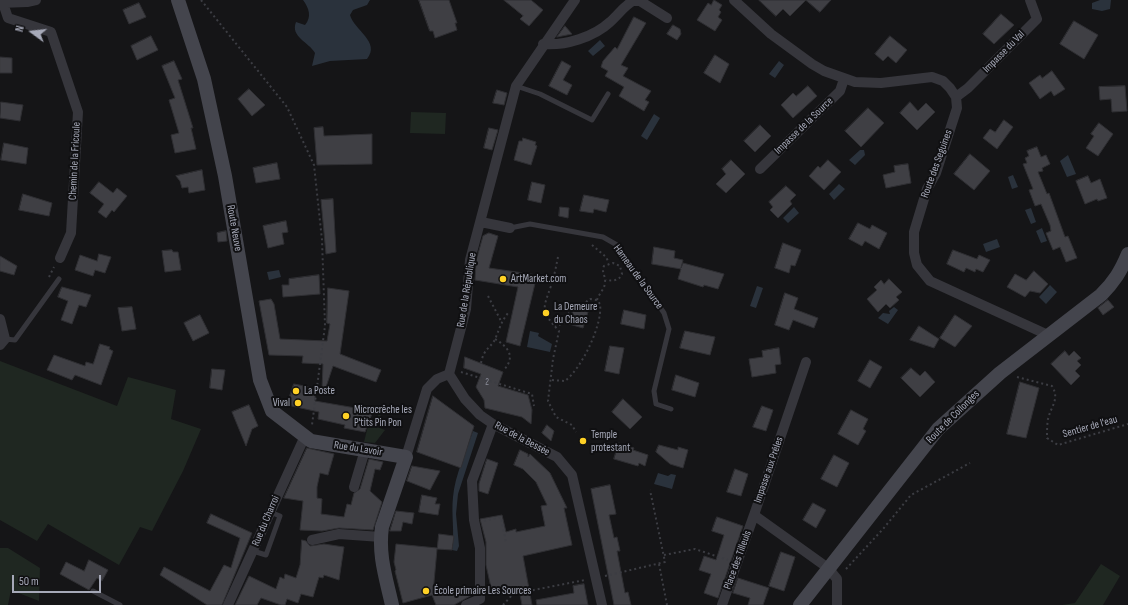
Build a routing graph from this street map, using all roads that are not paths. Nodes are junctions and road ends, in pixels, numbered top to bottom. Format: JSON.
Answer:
{"nodes":[{"id":1,"x":36,"y":0,"type":"edge"},
{"id":2,"x":178,"y":0,"type":"edge"},
{"id":3,"x":575,"y":0,"type":"edge"},
{"id":4,"x":734,"y":0,"type":"edge"},
{"id":5,"x":1030,"y":0,"type":"edge"},
{"id":6,"x":1,"y":3,"type":"edge"},
{"id":7,"x":668,"y":18,"type":"dead end"},
{"id":8,"x":543,"y":44,"type":"junction"},
{"id":9,"x":844,"y":79,"type":"junction"},
{"id":10,"x":516,"y":86,"type":"junction"},
{"id":11,"x":608,"y":94,"type":"dead end"},
{"id":12,"x":956,"y":97,"type":"junction"},
{"id":13,"x":760,"y":169,"type":"dead end"},
{"id":14,"x":481,"y":222,"type":"junction"},
{"id":15,"x":510,"y":228,"type":"joint"},
{"id":16,"x":1128,"y":254,"type":"edge"},
{"id":17,"x":60,"y":258,"type":"dead end"},
{"id":18,"x":59,"y":279,"type":"dead end"},
{"id":19,"x":0,"y":320,"type":"edge"},
{"id":20,"x":1048,"y":335,"type":"junction"},
{"id":21,"x":2,"y":342,"type":"edge"},
{"id":22,"x":806,"y":362,"type":"dead end"},
{"id":23,"x":449,"y":374,"type":"junction"},
{"id":24,"x":671,"y":409,"type":"dead end"},
{"id":25,"x":492,"y":424,"type":"junction"},
{"id":26,"x":308,"y":438,"type":"junction"},
{"id":27,"x":365,"y":450,"type":"junction"},
{"id":28,"x":406,"y":457,"type":"junction"},
{"id":29,"x":354,"y":487,"type":"dead end"},
{"id":30,"x":754,"y":515,"type":"junction"},
{"id":31,"x":381,"y":537,"type":"junction"},
{"id":32,"x":312,"y":540,"type":"dead end"},
{"id":33,"x":833,"y":573,"type":"junction"},
{"id":34,"x":93,"y":591,"type":"dead end"},
{"id":35,"x":120,"y":605,"type":"edge"},
{"id":36,"x":228,"y":605,"type":"edge"},
{"id":37,"x":392,"y":605,"type":"edge"},
{"id":38,"x":466,"y":605,"type":"edge"},
{"id":39,"x":602,"y":605,"type":"edge"},
{"id":40,"x":722,"y":605,"type":"edge"},
{"id":41,"x":800,"y":605,"type":"edge"},
{"id":42,"x":837,"y":605,"type":"edge"}],
"edges":[{"from":1,"to":6,"type":"street"},
{"from":2,"to":26,"type":"main road","name":"Route Neuve"},
{"from":3,"to":8,"type":"street","name":"Rue de la République"},
{"from":4,"to":9,"type":"street"},
{"from":5,"to":12,"type":"street","name":"Impasse du Val"},
{"from":6,"to":17,"type":"street","name":"Chemin de la Fricoule"},
{"from":7,"to":8,"type":"street"},
{"from":8,"to":10,"type":"street","name":"Rue de la République"},
{"from":9,"to":12,"type":"street"},
{"from":9,"to":13,"type":"street","name":"Impasse de la Source"},
{"from":10,"to":11,"type":"lane"},
{"from":10,"to":14,"type":"street","name":"Rue de la République"},
{"from":12,"to":20,"type":"street","name":"Route des Seguines"},
{"from":14,"to":15,"type":"street","name":"Hameau de la Source"},
{"from":14,"to":23,"type":"street","name":"Rue de la République"},
{"from":15,"to":24,"type":"lane","name":"Hameau de la Source"},
{"from":16,"to":20,"type":"main road","name":"Route de Collonges"},
{"from":18,"to":21,"type":"lane"},
{"from":19,"to":21,"type":"street"},
{"from":20,"to":33,"type":"main road","name":"Route de Collonges"},
{"from":22,"to":30,"type":"street","name":"Impasse aux Prêles"},
{"from":23,"to":25,"type":"street","name":"Rue de la Bessée"},
{"from":23,"to":28,"type":"street"},
{"from":25,"to":38,"type":"street"},
{"from":25,"to":39,"type":"street","name":"Rue de la Bessée"},
{"from":26,"to":27,"type":"main road","name":"Rue du Lavoir"},
{"from":26,"to":36,"type":"street","name":"Rue du Charroi"},
{"from":27,"to":28,"type":"main road","name":"Rue du Lavoir"},
{"from":27,"to":29,"type":"street"},
{"from":28,"to":31,"type":"main road"},
{"from":30,"to":33,"type":"street","name":"Impasse aux Prêles"},
{"from":30,"to":40,"type":"street","name":"Place des Tilleuls"},
{"from":31,"to":32,"type":"street"},
{"from":31,"to":37,"type":"main road"},
{"from":33,"to":41,"type":"main road","name":"Route de Collonges"},
{"from":33,"to":42,"type":"street"},
{"from":34,"to":35,"type":"lane"}]}
